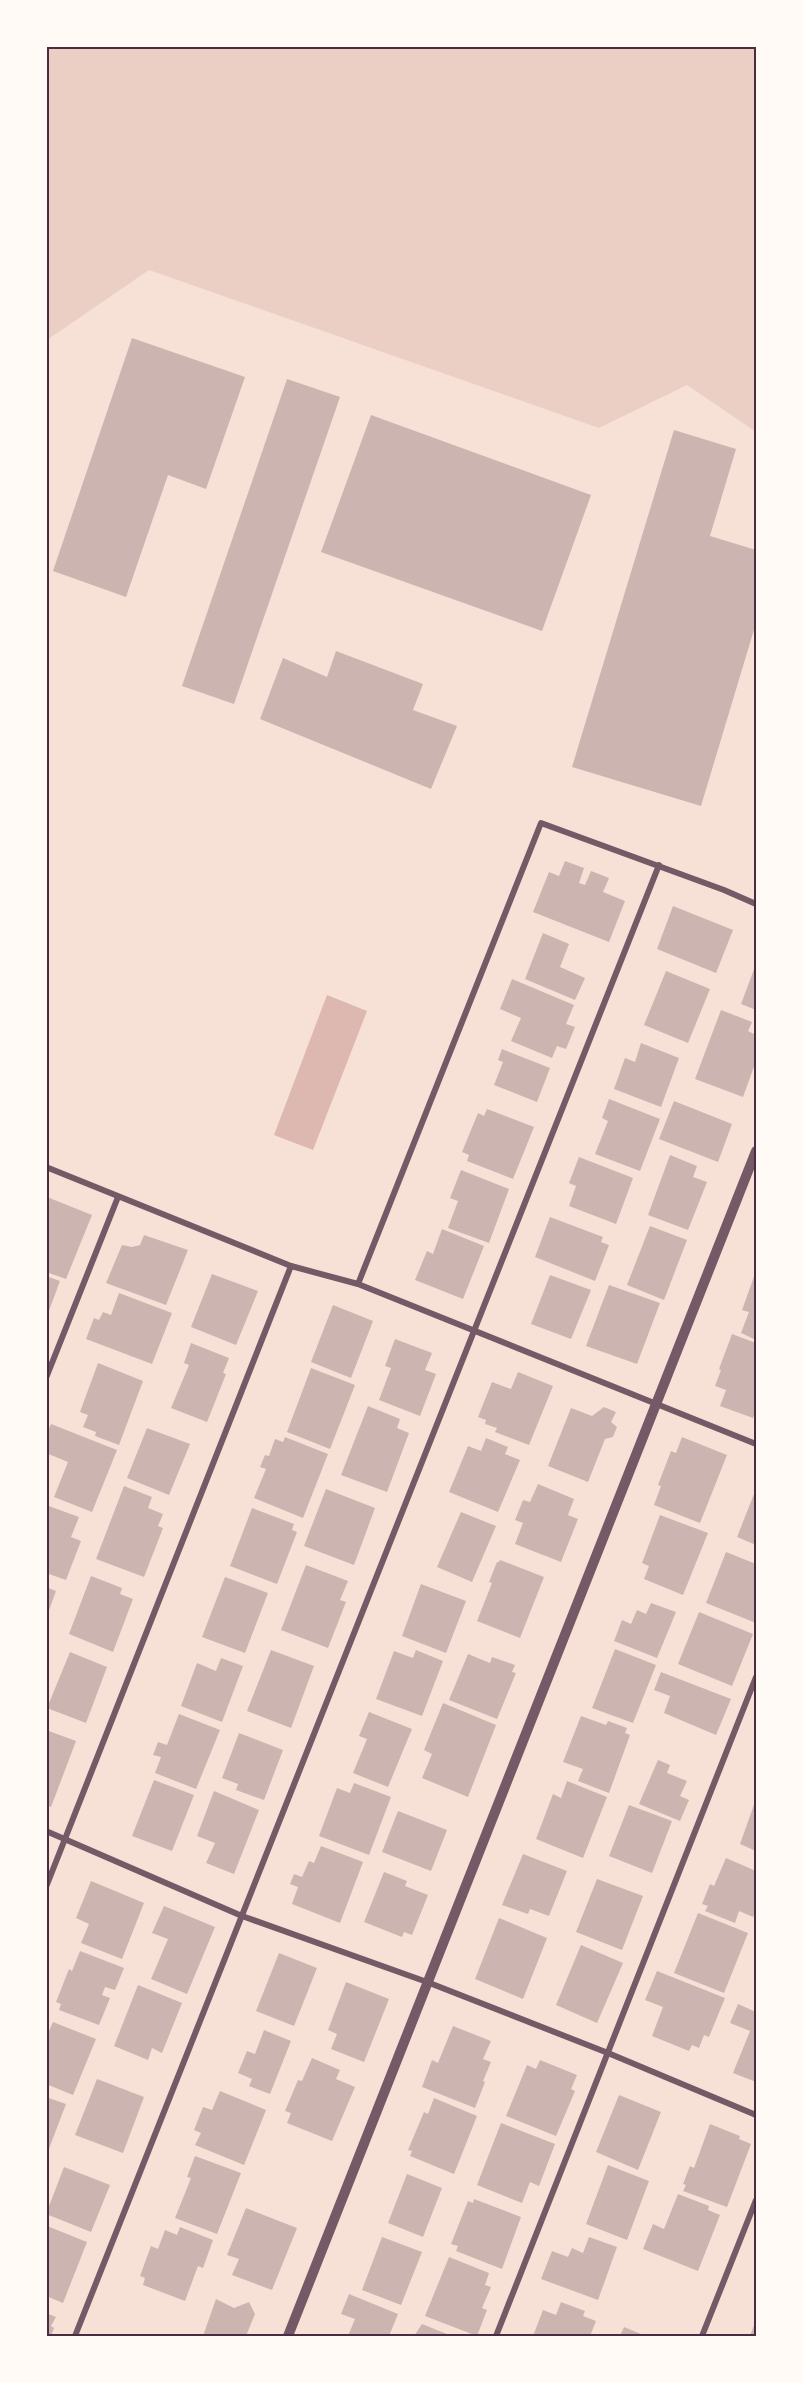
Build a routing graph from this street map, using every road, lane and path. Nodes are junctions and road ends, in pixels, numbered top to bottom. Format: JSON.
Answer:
{"nodes":[{"id":1,"x":659,"y":865,"type":"junction"},
{"id":2,"x":756,"y":904,"type":"edge"},
{"id":3,"x":756,"y":1151,"type":"edge"},
{"id":4,"x":46,"y":1167,"type":"edge"},
{"id":5,"x":118,"y":1197,"type":"junction"},
{"id":6,"x":291,"y":1266,"type":"junction"},
{"id":7,"x":358,"y":1284,"type":"junction"},
{"id":8,"x":473,"y":1330,"type":"junction"},
{"id":9,"x":46,"y":1378,"type":"edge"},
{"id":10,"x":657,"y":1405,"type":"junction"},
{"id":11,"x":756,"y":1444,"type":"edge"},
{"id":12,"x":756,"y":1677,"type":"edge"},
{"id":13,"x":46,"y":1831,"type":"edge"},
{"id":14,"x":65,"y":1838,"type":"junction"},
{"id":15,"x":46,"y":1887,"type":"edge"},
{"id":16,"x":242,"y":1916,"type":"junction"},
{"id":17,"x":427,"y":1982,"type":"junction"},
{"id":18,"x":608,"y":2053,"type":"junction"},
{"id":19,"x":756,"y":2115,"type":"edge"},
{"id":20,"x":756,"y":2200,"type":"edge"},
{"id":21,"x":75,"y":2337,"type":"edge"},
{"id":22,"x":288,"y":2337,"type":"edge"},
{"id":23,"x":496,"y":2337,"type":"edge"},
{"id":24,"x":702,"y":2337,"type":"edge"}],
"edges":[{"from":1,"to":2,"type":"street"},
{"from":1,"to":7,"type":"street"},
{"from":1,"to":8,"type":"street"},
{"from":3,"to":10,"type":"street"},
{"from":4,"to":5,"type":"street"},
{"from":5,"to":6,"type":"street"},
{"from":5,"to":9,"type":"street"},
{"from":6,"to":7,"type":"street"},
{"from":6,"to":14,"type":"street"},
{"from":7,"to":8,"type":"street"},
{"from":8,"to":10,"type":"street"},
{"from":8,"to":16,"type":"street"},
{"from":10,"to":11,"type":"street"},
{"from":10,"to":17,"type":"street"},
{"from":12,"to":18,"type":"street"},
{"from":13,"to":14,"type":"street"},
{"from":14,"to":15,"type":"street"},
{"from":14,"to":16,"type":"street"},
{"from":16,"to":17,"type":"street"},
{"from":16,"to":21,"type":"street"},
{"from":17,"to":18,"type":"street"},
{"from":17,"to":22,"type":"street"},
{"from":18,"to":19,"type":"street"},
{"from":18,"to":23,"type":"street"},
{"from":20,"to":24,"type":"street"}]}
